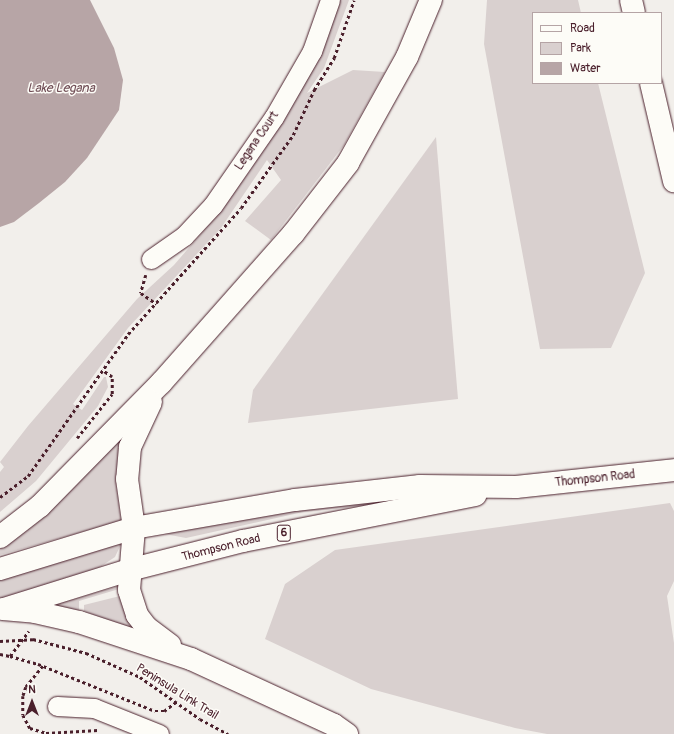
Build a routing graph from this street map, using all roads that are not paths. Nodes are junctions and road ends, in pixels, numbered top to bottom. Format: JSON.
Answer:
{"nodes":[{"id":1,"x":330,"y":0,"type":"edge"},
{"id":2,"x":431,"y":0,"type":"edge"},
{"id":3,"x":631,"y":0,"type":"edge"},
{"id":4,"x":634,"y":12,"type":"edge"},
{"id":5,"x":651,"y":84,"type":"edge"},
{"id":6,"x":674,"y":181,"type":"edge"},
{"id":7,"x":151,"y":259,"type":"road end"},
{"id":8,"x":161,"y":383,"type":"junction"},
{"id":9,"x":674,"y":470,"type":"edge"},
{"id":10,"x":516,"y":487,"type":"junction"},
{"id":11,"x":134,"y":528,"type":"junction"},
{"id":12,"x":0,"y":537,"type":"edge"},
{"id":13,"x":0,"y":569,"type":"edge"},
{"id":14,"x":129,"y":570,"type":"junction"},
{"id":15,"x":1,"y":610,"type":"edge"},
{"id":16,"x":191,"y":659,"type":"junction"},
{"id":17,"x":57,"y":706,"type":"dead end"},
{"id":18,"x":159,"y":734,"type":"edge"},
{"id":19,"x":347,"y":734,"type":"edge"}],
"edges":[{"from":1,"to":7,"type":"street","name":"Legana Court"},
{"from":2,"to":8,"type":"main road"},
{"from":3,"to":4,"type":"main road"},
{"from":5,"to":6,"type":"main road"},
{"from":8,"to":11,"type":"main road"},
{"from":8,"to":12,"type":"main road"},
{"from":9,"to":10,"type":"main road","name":"Thompson Road","number":"6"},
{"from":10,"to":11,"type":"main road","name":"Thompson Road","number":"6"},
{"from":10,"to":14,"type":"main road","name":"Thompson Road","number":"6"},
{"from":11,"to":13,"type":"main road","name":"Thompson Road","number":"6"},
{"from":11,"to":14,"type":"main road"},
{"from":14,"to":15,"type":"main road","name":"Thompson Road","number":"6"},
{"from":14,"to":16,"type":"main road"},
{"from":15,"to":16,"type":"main road"},
{"from":16,"to":19,"type":"main road"},
{"from":17,"to":18,"type":"street"}]}
